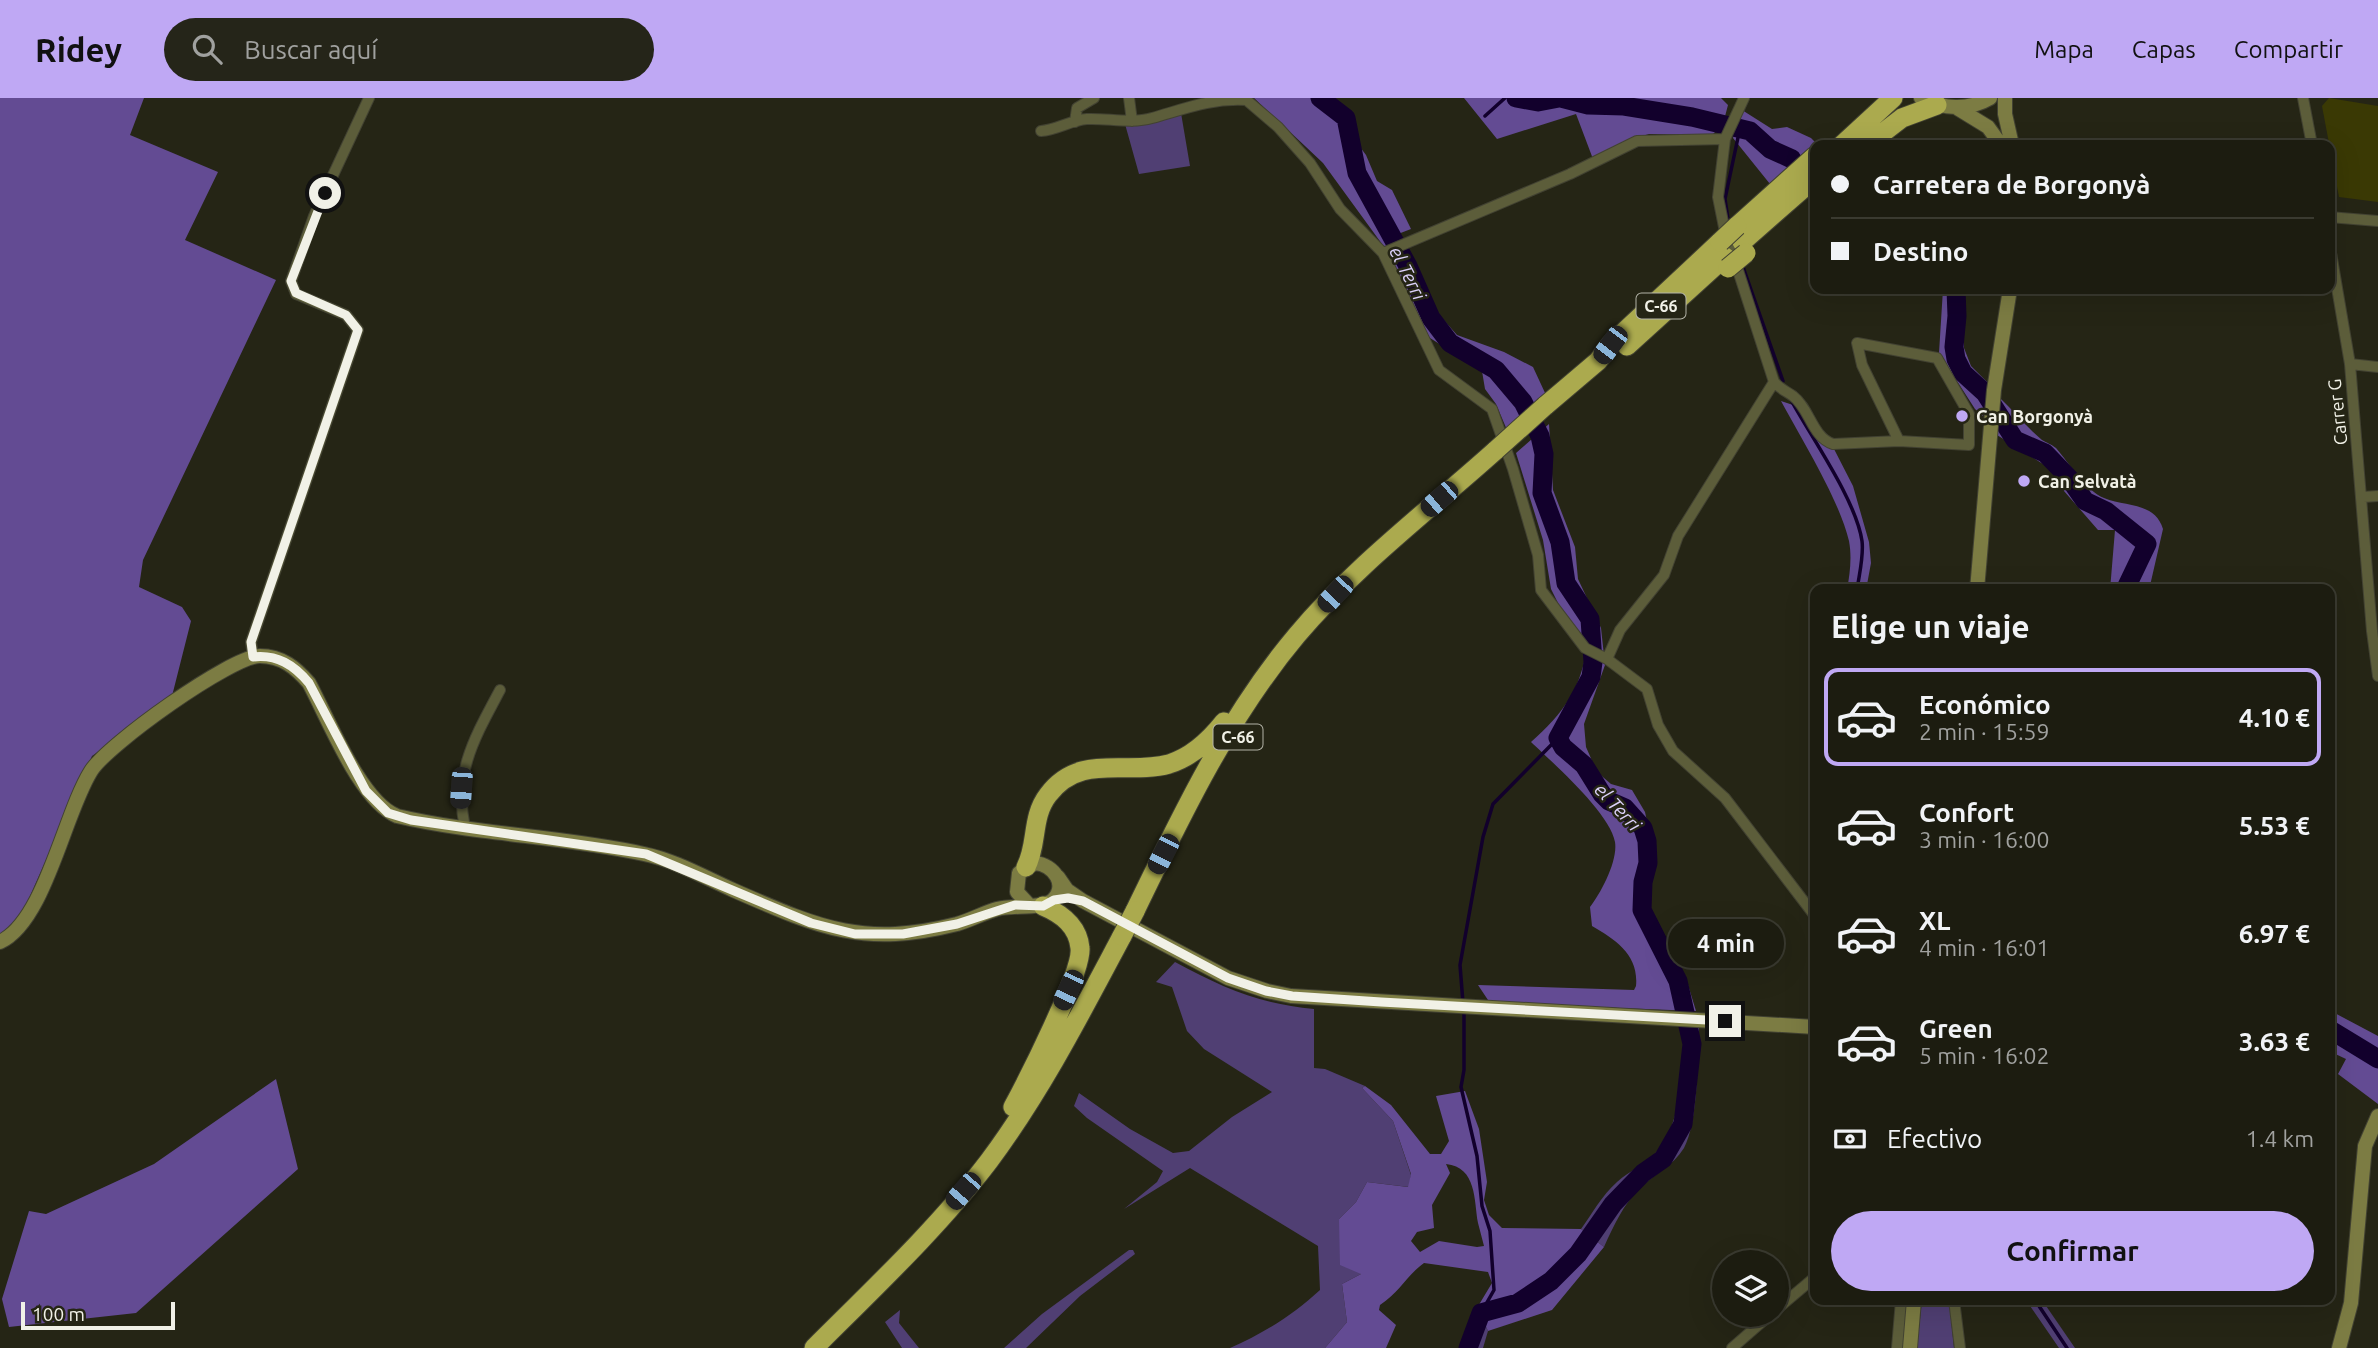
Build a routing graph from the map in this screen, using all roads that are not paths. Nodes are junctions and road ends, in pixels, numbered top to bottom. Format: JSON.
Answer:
{"nodes":[{"id":1,"x":369,"y":98,"type":"edge"},
{"id":2,"x":1094,"y":98,"type":"edge"},
{"id":3,"x":1129,"y":98,"type":"edge"},
{"id":4,"x":1744,"y":98,"type":"edge"},
{"id":5,"x":1875,"y":98,"type":"edge"},
{"id":6,"x":1990,"y":98,"type":"edge"},
{"id":7,"x":2005,"y":98,"type":"edge"},
{"id":8,"x":2303,"y":98,"type":"edge"},
{"id":9,"x":1245,"y":99,"type":"edge"},
{"id":10,"x":1898,"y":99,"type":"edge"},
{"id":11,"x":1938,"y":103,"type":"edge"},
{"id":12,"x":1132,"y":121,"type":"junction"},
{"id":13,"x":1075,"y":122,"type":"junction"},
{"id":14,"x":1041,"y":131,"type":"dead end"},
{"id":15,"x":1726,"y":137,"type":"junction"},
{"id":16,"x":1832,"y":140,"type":"edge"},
{"id":17,"x":1848,"y":140,"type":"edge"},
{"id":18,"x":1857,"y":140,"type":"edge"},
{"id":19,"x":1873,"y":140,"type":"edge"},
{"id":20,"x":1997,"y":140,"type":"edge"},
{"id":21,"x":2011,"y":140,"type":"edge"},
{"id":22,"x":2311,"y":140,"type":"edge"},
{"id":23,"x":1810,"y":162,"type":"edge"},
{"id":24,"x":1810,"y":175,"type":"edge"},
{"id":25,"x":1810,"y":182,"type":"edge"},
{"id":26,"x":1810,"y":195,"type":"edge"},
{"id":27,"x":2335,"y":218,"type":"edge"},
{"id":28,"x":2378,"y":222,"type":"edge"},
{"id":29,"x":1741,"y":239,"type":"junction"},
{"id":30,"x":1383,"y":253,"type":"junction"},
{"id":31,"x":1724,"y":254,"type":"junction"},
{"id":32,"x":2335,"y":276,"type":"edge"},
{"id":33,"x":2000,"y":294,"type":"edge"},
{"id":34,"x":2009,"y":294,"type":"edge"},
{"id":35,"x":1997,"y":363,"type":"junction"},
{"id":36,"x":2350,"y":364,"type":"junction"},
{"id":37,"x":2378,"y":367,"type":"edge"},
{"id":38,"x":1774,"y":382,"type":"junction"},
{"id":39,"x":1547,"y":411,"type":"junction"},
{"id":40,"x":1899,"y":441,"type":"junction"},
{"id":41,"x":1969,"y":445,"type":"junction"},
{"id":42,"x":1989,"y":448,"type":"junction"},
{"id":43,"x":1497,"y":455,"type":"junction"},
{"id":44,"x":2378,"y":496,"type":"edge"},
{"id":45,"x":2363,"y":497,"type":"junction"},
{"id":46,"x":1978,"y":584,"type":"edge"},
{"id":47,"x":253,"y":657,"type":"junction"},
{"id":48,"x":1607,"y":659,"type":"junction"},
{"id":49,"x":2378,"y":676,"type":"edge"},
{"id":50,"x":500,"y":690,"type":"dead end"},
{"id":51,"x":1254,"y":691,"type":"junction"},
{"id":52,"x":466,"y":828,"type":"junction"},
{"id":53,"x":1026,"y":867,"type":"junction"},
{"id":54,"x":1057,"y":875,"type":"junction"},
{"id":55,"x":1016,"y":886,"type":"junction"},
{"id":56,"x":1083,"y":901,"type":"junction"},
{"id":57,"x":1042,"y":904,"type":"junction"},
{"id":58,"x":1810,"y":909,"type":"edge"},
{"id":59,"x":993,"y":910,"type":"junction"},
{"id":60,"x":1139,"y":914,"type":"junction"},
{"id":61,"x":1126,"y":938,"type":"junction"},
{"id":62,"x":0,"y":942,"type":"edge"},
{"id":63,"x":1810,"y":1027,"type":"edge"},
{"id":64,"x":2378,"y":1116,"type":"edge"},
{"id":65,"x":977,"y":1175,"type":"junction"},
{"id":66,"x":1810,"y":1281,"type":"edge"},
{"id":67,"x":1789,"y":1299,"type":"edge"},
{"id":68,"x":1901,"y":1305,"type":"edge"},
{"id":69,"x":1914,"y":1305,"type":"edge"},
{"id":70,"x":1955,"y":1305,"type":"edge"},
{"id":71,"x":1759,"y":1327,"type":"edge"},
{"id":72,"x":1745,"y":1342,"type":"edge"},
{"id":73,"x":814,"y":1348,"type":"edge"},
{"id":74,"x":832,"y":1348,"type":"edge"},
{"id":75,"x":1731,"y":1348,"type":"edge"},
{"id":76,"x":1897,"y":1348,"type":"edge"},
{"id":77,"x":1910,"y":1348,"type":"edge"},
{"id":78,"x":1960,"y":1348,"type":"edge"},
{"id":79,"x":2339,"y":1348,"type":"edge"}],
"edges":[{"from":1,"to":47,"type":"street"},
{"from":2,"to":13,"type":"street"},
{"from":3,"to":12,"type":"street"},
{"from":4,"to":15,"type":"street"},
{"from":5,"to":16,"type":"highway"},
{"from":6,"to":11,"type":"main road"},
{"from":7,"to":21,"type":"main road"},
{"from":8,"to":22,"type":"street"},
{"from":9,"to":12,"type":"street"},
{"from":9,"to":30,"type":"street"},
{"from":10,"to":17,"type":"highway"},
{"from":10,"to":18,"type":"highway"},
{"from":11,"to":19,"type":"highway"},
{"from":11,"to":20,"type":"main road"},
{"from":12,"to":13,"type":"street"},
{"from":13,"to":14,"type":"street"},
{"from":15,"to":30,"type":"street"},
{"from":15,"to":38,"type":"street"},
{"from":23,"to":29,"type":"highway"},
{"from":24,"to":29,"type":"highway","number":"C-66"},
{"from":25,"to":29,"type":"highway","number":"C-66"},
{"from":26,"to":29,"type":"highway"},
{"from":27,"to":28,"type":"street"},
{"from":29,"to":31,"type":"highway","number":"C-66"},
{"from":30,"to":48,"type":"street"},
{"from":31,"to":39,"type":"highway","number":"C-66"},
{"from":31,"to":39,"type":"highway"},
{"from":32,"to":36,"type":"street","name":"Carrer G"},
{"from":33,"to":35,"type":"main road"},
{"from":34,"to":35,"type":"main road"},
{"from":35,"to":42,"type":"main road"},
{"from":36,"to":37,"type":"street"},
{"from":36,"to":45,"type":"street","name":"Carrer G"},
{"from":38,"to":40,"type":"street"},
{"from":38,"to":48,"type":"street"},
{"from":39,"to":43,"type":"highway","number":"C-66"},
{"from":40,"to":41,"type":"street"},
{"from":40,"to":41,"type":"street"},
{"from":41,"to":42,"type":"street"},
{"from":42,"to":46,"type":"main road"},
{"from":43,"to":51,"type":"highway","number":"C-66"},
{"from":43,"to":60,"type":"highway","number":"C-66"},
{"from":44,"to":45,"type":"street"},
{"from":45,"to":49,"type":"street","name":"Carrer G"},
{"from":47,"to":52,"type":"main road"},
{"from":47,"to":62,"type":"main road"},
{"from":48,"to":58,"type":"street"},
{"from":50,"to":52,"type":"street"},
{"from":51,"to":53,"type":"highway"},
{"from":51,"to":60,"type":"highway","number":"C-66"},
{"from":52,"to":59,"type":"main road"},
{"from":53,"to":54,"type":"main road"},
{"from":53,"to":55,"type":"main road"},
{"from":54,"to":56,"type":"main road"},
{"from":54,"to":57,"type":"main road"},
{"from":55,"to":57,"type":"main road"},
{"from":55,"to":59,"type":"main road"},
{"from":56,"to":57,"type":"main road"},
{"from":56,"to":63,"type":"main road"},
{"from":57,"to":59,"type":"main road"},
{"from":57,"to":65,"type":"highway"},
{"from":60,"to":61,"type":"highway","number":"C-66"},
{"from":61,"to":65,"type":"highway","number":"C-66"},
{"from":61,"to":74,"type":"highway","number":"C-66"},
{"from":64,"to":79,"type":"main road"},
{"from":65,"to":73,"type":"highway","number":"C-66"},
{"from":66,"to":67,"type":"street"},
{"from":68,"to":76,"type":"street"},
{"from":69,"to":77,"type":"main road"},
{"from":70,"to":78,"type":"street"},
{"from":71,"to":72,"type":"street"},
{"from":72,"to":75,"type":"street"}]}
